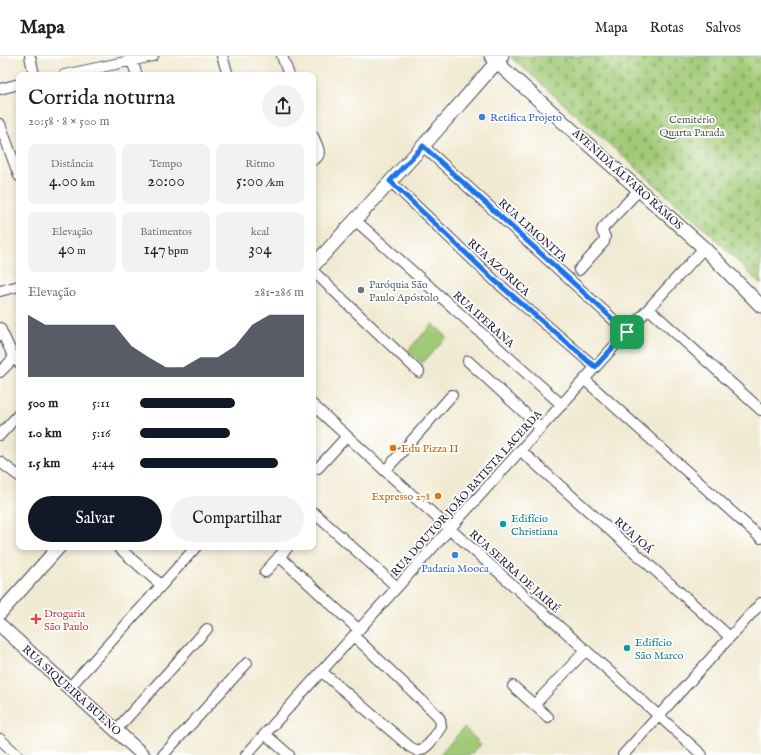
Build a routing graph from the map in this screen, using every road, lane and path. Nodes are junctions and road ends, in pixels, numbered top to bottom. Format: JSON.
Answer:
{"nodes":[{"id":1,"x":30,"y":56,"type":"edge"},
{"id":2,"x":153,"y":56,"type":"edge"},
{"id":3,"x":222,"y":56,"type":"edge"},
{"id":4,"x":282,"y":56,"type":"edge"},
{"id":5,"x":131,"y":58,"type":"edge"},
{"id":6,"x":497,"y":58,"type":"edge"},
{"id":7,"x":33,"y":72,"type":"edge"},
{"id":8,"x":76,"y":72,"type":"edge"},
{"id":9,"x":137,"y":72,"type":"edge"},
{"id":10,"x":227,"y":72,"type":"edge"},
{"id":11,"x":288,"y":72,"type":"edge"},
{"id":12,"x":16,"y":85,"type":"edge"},
{"id":13,"x":0,"y":88,"type":"edge"},
{"id":14,"x":0,"y":124,"type":"edge"},
{"id":15,"x":316,"y":144,"type":"edge"},
{"id":16,"x":423,"y":146,"type":"junction"},
{"id":17,"x":316,"y":158,"type":"edge"},
{"id":18,"x":16,"y":168,"type":"edge"},
{"id":19,"x":390,"y":181,"type":"junction"},
{"id":20,"x":639,"y":190,"type":"junction"},
{"id":21,"x":355,"y":220,"type":"junction"},
{"id":22,"x":704,"y":248,"type":"junction"},
{"id":23,"x":316,"y":263,"type":"edge"},
{"id":24,"x":579,"y":270,"type":"dead end"},
{"id":25,"x":316,"y":274,"type":"edge"},
{"id":26,"x":16,"y":287,"type":"edge"},
{"id":27,"x":0,"y":291,"type":"edge"},
{"id":28,"x":761,"y":306,"type":"edge"},
{"id":29,"x":649,"y":309,"type":"junction"},
{"id":30,"x":0,"y":328,"type":"edge"},
{"id":31,"x":627,"y":332,"type":"junction"},
{"id":32,"x":16,"y":360,"type":"edge"},
{"id":33,"x":468,"y":361,"type":"dead end"},
{"id":34,"x":595,"y":367,"type":"junction"},
{"id":35,"x":0,"y":372,"type":"edge"},
{"id":36,"x":419,"y":372,"type":"dead end"},
{"id":37,"x":584,"y":380,"type":"junction"},
{"id":38,"x":452,"y":395,"type":"dead end"},
{"id":39,"x":562,"y":405,"type":"junction"},
{"id":40,"x":316,"y":408,"type":"edge"},
{"id":41,"x":761,"y":410,"type":"edge"},
{"id":42,"x":16,"y":417,"type":"edge"},
{"id":43,"x":541,"y":428,"type":"junction"},
{"id":44,"x":0,"y":435,"type":"edge"},
{"id":45,"x":347,"y":436,"type":"junction"},
{"id":46,"x":521,"y":451,"type":"junction"},
{"id":47,"x":0,"y":462,"type":"edge"},
{"id":48,"x":316,"y":471,"type":"edge"},
{"id":49,"x":384,"y":471,"type":"junction"},
{"id":50,"x":16,"y":474,"type":"edge"},
{"id":51,"x":316,"y":515,"type":"edge"},
{"id":52,"x":450,"y":530,"type":"junction"},
{"id":53,"x":761,"y":538,"type":"edge"},
{"id":54,"x":56,"y":550,"type":"edge"},
{"id":55,"x":121,"y":550,"type":"edge"},
{"id":56,"x":193,"y":550,"type":"edge"},
{"id":57,"x":285,"y":550,"type":"edge"},
{"id":58,"x":279,"y":556,"type":"junction"},
{"id":59,"x":265,"y":572,"type":"dead end"},
{"id":60,"x":161,"y":585,"type":"junction"},
{"id":61,"x":397,"y":587,"type":"junction"},
{"id":62,"x":761,"y":603,"type":"edge"},
{"id":63,"x":0,"y":613,"type":"edge"},
{"id":64,"x":0,"y":625,"type":"edge"},
{"id":65,"x":207,"y":628,"type":"dead end"},
{"id":66,"x":357,"y":633,"type":"junction"},
{"id":67,"x":730,"y":638,"type":"junction"},
{"id":68,"x":586,"y":650,"type":"junction"},
{"id":69,"x":246,"y":663,"type":"dead end"},
{"id":70,"x":322,"y":672,"type":"junction"},
{"id":71,"x":513,"y":686,"type":"dead end"},
{"id":72,"x":70,"y":688,"type":"junction"},
{"id":73,"x":534,"y":705,"type":"junction"},
{"id":74,"x":659,"y":716,"type":"junction"},
{"id":75,"x":548,"y":718,"type":"dead end"},
{"id":76,"x":116,"y":730,"type":"junction"},
{"id":77,"x":265,"y":734,"type":"junction"},
{"id":78,"x":0,"y":739,"type":"edge"},
{"id":79,"x":12,"y":753,"type":"edge"},
{"id":80,"x":143,"y":755,"type":"edge"},
{"id":81,"x":163,"y":755,"type":"edge"},
{"id":82,"x":246,"y":755,"type":"edge"},
{"id":83,"x":289,"y":755,"type":"edge"},
{"id":84,"x":623,"y":755,"type":"edge"},
{"id":85,"x":702,"y":755,"type":"edge"}],
"edges":[{"from":1,"to":7,"type":"street"},
{"from":2,"to":5,"type":"street"},
{"from":3,"to":10,"type":"street"},
{"from":4,"to":11,"type":"street"},
{"from":5,"to":8,"type":"street"},
{"from":5,"to":9,"type":"street"},
{"from":6,"to":16,"type":"main road"},
{"from":6,"to":20,"type":"main road","name":"AVENIDA ÁLVARO RAMOS"},
{"from":12,"to":13,"type":"street"},
{"from":14,"to":18,"type":"street"},
{"from":15,"to":17,"type":"street"},
{"from":16,"to":19,"type":"main road"},
{"from":16,"to":31,"type":"street","name":"RUA LIMONITA"},
{"from":19,"to":21,"type":"main road"},
{"from":19,"to":34,"type":"street","name":"RUA AZORICA"},
{"from":20,"to":22,"type":"main road","name":"AVENIDA ÁLVARO RAMOS"},
{"from":20,"to":24,"type":"street"},
{"from":21,"to":23,"type":"main road"},
{"from":21,"to":39,"type":"street","name":"RUA IPERANA"},
{"from":22,"to":28,"type":"main road","name":"AVENIDA ÁLVARO RAMOS"},
{"from":22,"to":29,"type":"street","name":"RUA DOUTOR JOÃO BATISTA LACERDA"},
{"from":25,"to":36,"type":"street"},
{"from":26,"to":27,"type":"street"},
{"from":29,"to":31,"type":"street","name":"RUA DOUTOR JOÃO BATISTA LACERDA"},
{"from":29,"to":41,"type":"street"},
{"from":30,"to":32,"type":"street"},
{"from":31,"to":34,"type":"street","name":"RUA DOUTOR JOÃO BATISTA LACERDA"},
{"from":32,"to":35,"type":"street"},
{"from":33,"to":43,"type":"street"},
{"from":34,"to":37,"type":"street","name":"RUA DOUTOR JOÃO BATISTA LACERDA"},
{"from":37,"to":39,"type":"street","name":"RUA DOUTOR JOÃO BATISTA LACERDA"},
{"from":37,"to":53,"type":"street"},
{"from":38,"to":49,"type":"street"},
{"from":39,"to":43,"type":"street","name":"RUA DOUTOR JOÃO BATISTA LACERDA"},
{"from":40,"to":45,"type":"street","name":"RUA SERRA DE JAIRÉ"},
{"from":42,"to":44,"type":"street"},
{"from":43,"to":46,"type":"street","name":"RUA DOUTOR JOÃO BATISTA LACERDA"},
{"from":45,"to":48,"type":"street"},
{"from":45,"to":49,"type":"street","name":"RUA SERRA DE JAIRÉ"},
{"from":46,"to":52,"type":"street","name":"RUA DOUTOR JOÃO BATISTA LACERDA"},
{"from":46,"to":67,"type":"street","name":"RUA JOÁ"},
{"from":47,"to":50,"type":"street"},
{"from":49,"to":52,"type":"street","name":"RUA SERRA DE JAIRÉ"},
{"from":51,"to":61,"type":"street"},
{"from":52,"to":61,"type":"street","name":"RUA DOUTOR JOÃO BATISTA LACERDA"},
{"from":52,"to":68,"type":"street","name":"RUA SERRA DE JAIRÉ"},
{"from":54,"to":63,"type":"main road"},
{"from":55,"to":60,"type":"street"},
{"from":56,"to":60,"type":"street"},
{"from":57,"to":58,"type":"street"},
{"from":58,"to":59,"type":"street"},
{"from":58,"to":66,"type":"street"},
{"from":60,"to":72,"type":"street"},
{"from":61,"to":66,"type":"street","name":"RUA DOUTOR JOÃO BATISTA LACERDA"},
{"from":62,"to":67,"type":"street"},
{"from":64,"to":72,"type":"main road","name":"RUA SIQUEIRA BUENO"},
{"from":65,"to":76,"type":"street"},
{"from":66,"to":70,"type":"street","name":"RUA DOUTOR JOÃO BATISTA LACERDA"},
{"from":66,"to":70,"type":"street"},
{"from":67,"to":74,"type":"street"},
{"from":68,"to":73,"type":"street"},
{"from":68,"to":74,"type":"street","name":"RUA SERRA DE JAIRÉ"},
{"from":69,"to":81,"type":"street"},
{"from":70,"to":77,"type":"street","name":"RUA DOUTOR JOÃO BATISTA LACERDA"},
{"from":71,"to":73,"type":"street"},
{"from":72,"to":76,"type":"main road","name":"RUA SIQUEIRA BUENO"},
{"from":73,"to":75,"type":"street"},
{"from":74,"to":84,"type":"street"},
{"from":74,"to":85,"type":"street","name":"RUA SERRA DE JAIRÉ"},
{"from":76,"to":80,"type":"main road","name":"RUA SIQUEIRA BUENO"},
{"from":77,"to":82,"type":"street","name":"RUA DOUTOR JOÃO BATISTA LACERDA"},
{"from":77,"to":83,"type":"street"},
{"from":78,"to":79,"type":"street"}]}
